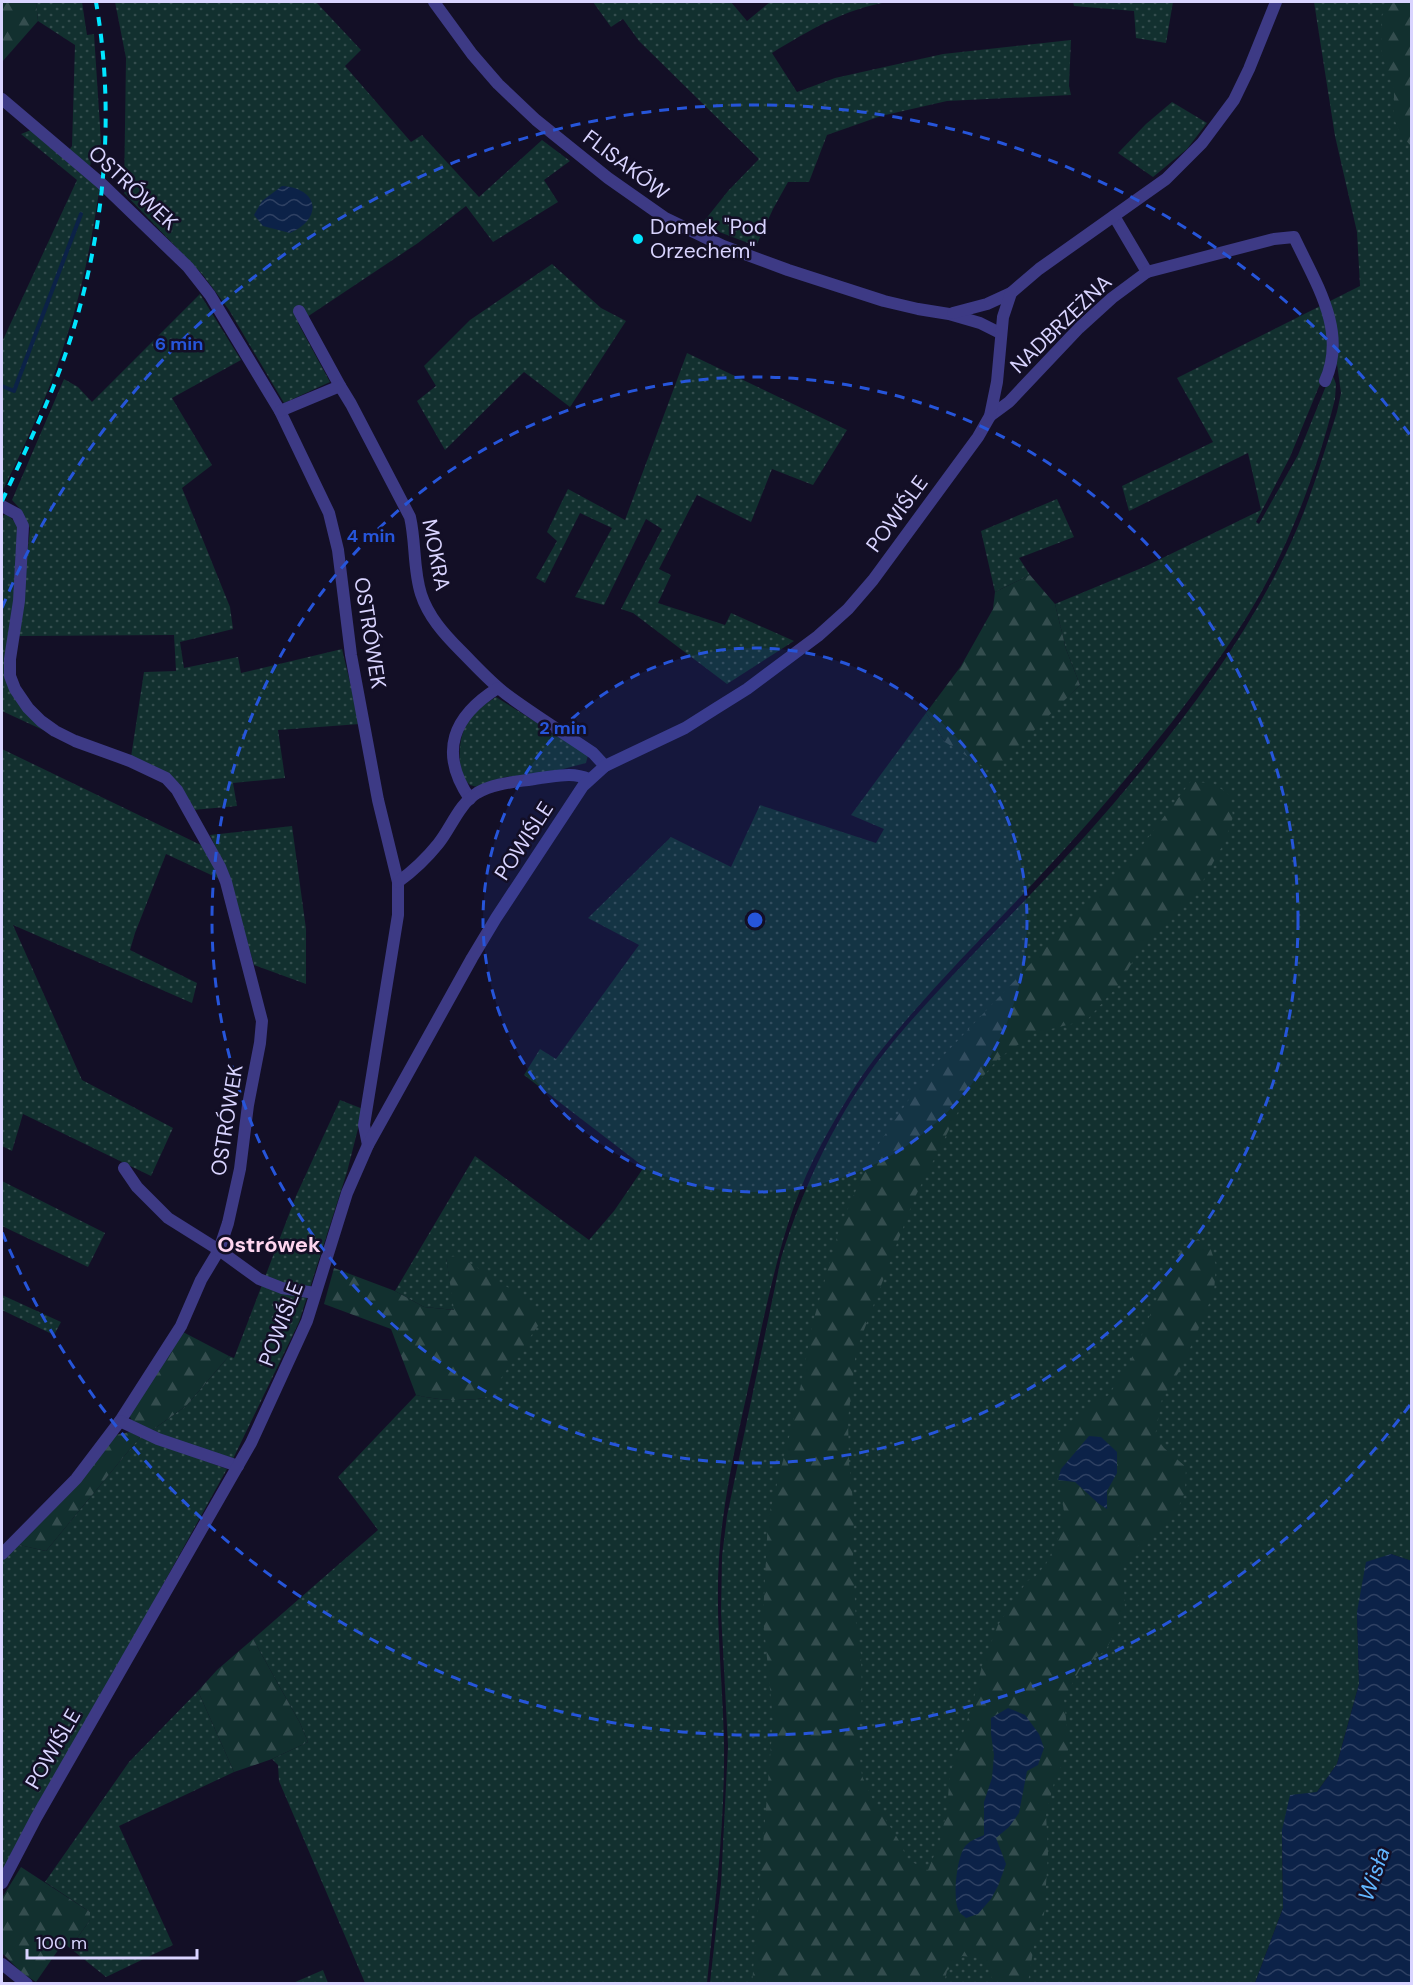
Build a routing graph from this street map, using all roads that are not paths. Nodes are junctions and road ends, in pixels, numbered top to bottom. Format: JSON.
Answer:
{"nodes":[{"id":1,"x":434,"y":2,"type":"edge"},
{"id":2,"x":1276,"y":2,"type":"edge"},
{"id":3,"x":2,"y":99,"type":"edge"},
{"id":4,"x":1114,"y":216,"type":"junction"},
{"id":5,"x":1147,"y":272,"type":"junction"},
{"id":6,"x":1011,"y":293,"type":"junction"},
{"id":7,"x":299,"y":311,"type":"dead end"},
{"id":8,"x":949,"y":314,"type":"junction"},
{"id":9,"x":1000,"y":333,"type":"junction"},
{"id":10,"x":1325,"y":381,"type":"dead end"},
{"id":11,"x":340,"y":386,"type":"junction"},
{"id":12,"x":280,"y":411,"type":"junction"},
{"id":13,"x":990,"y":416,"type":"junction"},
{"id":14,"x":2,"y":506,"type":"edge"},
{"id":15,"x":498,"y":687,"type":"junction"},
{"id":16,"x":605,"y":766,"type":"junction"},
{"id":17,"x":589,"y":779,"type":"junction"},
{"id":18,"x":470,"y":799,"type":"junction"},
{"id":19,"x":398,"y":882,"type":"junction"},
{"id":20,"x":368,"y":1145,"type":"junction"},
{"id":21,"x":124,"y":1168,"type":"dead end"},
{"id":22,"x":219,"y":1250,"type":"junction"},
{"id":23,"x":315,"y":1293,"type":"junction"},
{"id":24,"x":120,"y":1421,"type":"junction"},
{"id":25,"x":238,"y":1466,"type":"junction"},
{"id":26,"x":2,"y":1554,"type":"edge"},
{"id":27,"x":2,"y":1883,"type":"edge"},
{"id":28,"x":2,"y":1964,"type":"edge"},
{"id":29,"x":27,"y":1983,"type":"edge"}],
"edges":[{"from":1,"to":8,"type":"street","name":"FLISAKÓW"},
{"from":2,"to":4,"type":"street"},
{"from":3,"to":12,"type":"street","name":"OSTRÓWEK"},
{"from":4,"to":5,"type":"street"},
{"from":4,"to":6,"type":"street"},
{"from":5,"to":10,"type":"street","name":"NADBRZEŻNA"},
{"from":5,"to":13,"type":"street","name":"NADBRZEŻNA"},
{"from":6,"to":8,"type":"street","name":"FLISAKÓW"},
{"from":6,"to":9,"type":"street","name":"POWIŚLE"},
{"from":7,"to":11,"type":"street","name":"MOKRA"},
{"from":8,"to":9,"type":"street","name":"FLISAKÓW"},
{"from":9,"to":13,"type":"street","name":"POWIŚLE"},
{"from":11,"to":12,"type":"street"},
{"from":11,"to":15,"type":"street","name":"MOKRA"},
{"from":12,"to":19,"type":"street","name":"OSTRÓWEK"},
{"from":13,"to":16,"type":"street","name":"POWIŚLE"},
{"from":14,"to":22,"type":"street","name":"OSTRÓWEK"},
{"from":15,"to":16,"type":"street","name":"MOKRA"},
{"from":15,"to":18,"type":"street"},
{"from":16,"to":17,"type":"street","name":"POWIŚLE"},
{"from":17,"to":18,"type":"street"},
{"from":17,"to":20,"type":"street","name":"POWIŚLE"},
{"from":18,"to":19,"type":"street"},
{"from":19,"to":20,"type":"street","name":"OSTRÓWEK"},
{"from":20,"to":23,"type":"street","name":"POWIŚLE"},
{"from":21,"to":22,"type":"street"},
{"from":22,"to":23,"type":"street"},
{"from":22,"to":24,"type":"street","name":"OSTRÓWEK"},
{"from":23,"to":25,"type":"street","name":"POWIŚLE"},
{"from":24,"to":25,"type":"street"},
{"from":24,"to":26,"type":"street","name":"OSTRÓWEK"},
{"from":25,"to":27,"type":"street","name":"POWIŚLE"},
{"from":28,"to":29,"type":"street"}]}
